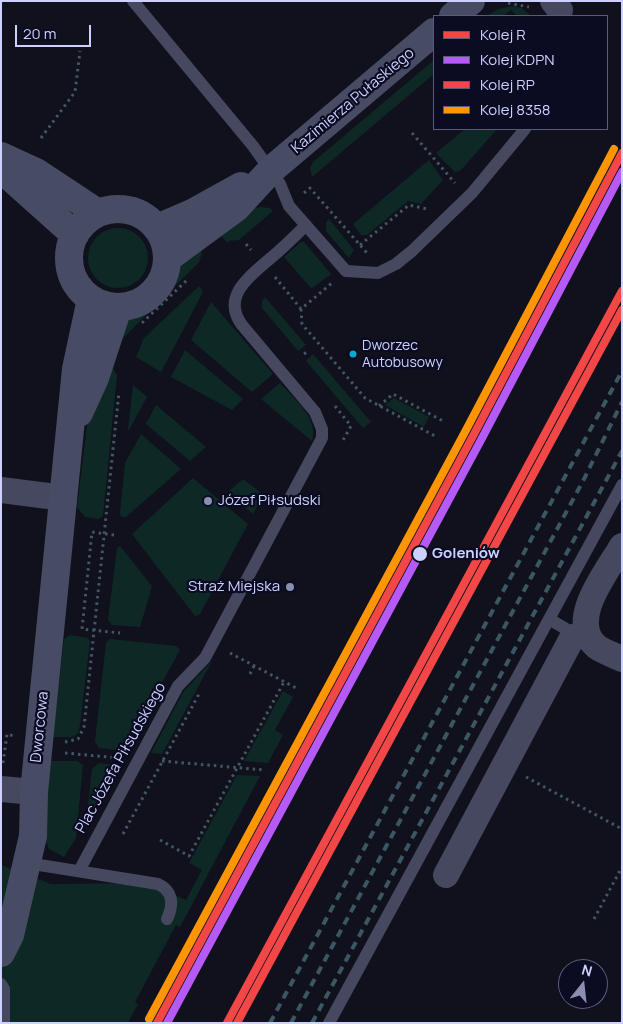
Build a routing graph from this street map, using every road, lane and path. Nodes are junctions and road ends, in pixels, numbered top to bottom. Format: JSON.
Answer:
{"nodes":[{"id":1,"x":133,"y":1,"type":"edge"},
{"id":2,"x":470,"y":1,"type":"edge"},
{"id":3,"x":454,"y":15,"type":"edge"},
{"id":4,"x":433,"y":33,"type":"edge"},
{"id":5,"x":80,"y":51,"type":"dead end"},
{"id":6,"x":524,"y":130,"type":"edge"},
{"id":7,"x":412,"y":133,"type":"dead end"},
{"id":8,"x":41,"y":138,"type":"dead end"},
{"id":9,"x":1,"y":156,"type":"edge"},
{"id":10,"x":1,"y":169,"type":"edge"},
{"id":11,"x":271,"y":170,"type":"junction"},
{"id":12,"x":461,"y":176,"type":"dead end"},
{"id":13,"x":455,"y":183,"type":"junction"},
{"id":14,"x":310,"y":188,"type":"dead end"},
{"id":15,"x":449,"y":189,"type":"dead end"},
{"id":16,"x":432,"y":208,"type":"dead end"},
{"id":17,"x":98,"y":213,"type":"junction"},
{"id":18,"x":306,"y":225,"type":"junction"},
{"id":19,"x":157,"y":228,"type":"junction"},
{"id":20,"x":74,"y":235,"type":"junction"},
{"id":21,"x":355,"y":238,"type":"dead end"},
{"id":22,"x":360,"y":245,"type":"dead end"},
{"id":23,"x":168,"y":258,"type":"junction"},
{"id":24,"x":194,"y":273,"type":"dead end"},
{"id":25,"x":281,"y":285,"type":"dead end"},
{"id":26,"x":290,"y":296,"type":"dead end"},
{"id":27,"x":90,"y":299,"type":"junction"},
{"id":28,"x":118,"y":308,"type":"junction"},
{"id":29,"x":301,"y":309,"type":"dead end"},
{"id":30,"x":140,"y":324,"type":"dead end"},
{"id":31,"x":120,"y":390,"type":"dead end"},
{"id":32,"x":379,"y":406,"type":"junction"},
{"id":33,"x":443,"y":421,"type":"dead end"},
{"id":34,"x":71,"y":430,"type":"junction"},
{"id":35,"x":435,"y":436,"type":"dead end"},
{"id":36,"x":622,"y":485,"type":"edge"},
{"id":37,"x":1,"y":490,"type":"edge"},
{"id":38,"x":64,"y":498,"type":"junction"},
{"id":39,"x":105,"y":534,"type":"junction"},
{"id":40,"x":114,"y":535,"type":"dead end"},
{"id":41,"x":622,"y":546,"type":"edge"},
{"id":42,"x":549,"y":619,"type":"junction"},
{"id":43,"x":95,"y":630,"type":"junction"},
{"id":44,"x":120,"y":633,"type":"dead end"},
{"id":45,"x":582,"y":634,"type":"junction"},
{"id":46,"x":622,"y":659,"type":"edge"},
{"id":47,"x":254,"y":666,"type":"dead end"},
{"id":48,"x":250,"y":674,"type":"dead end"},
{"id":49,"x":284,"y":682,"type":"dead end"},
{"id":50,"x":7,"y":734,"type":"dead end"},
{"id":51,"x":58,"y":742,"type":"dead end"},
{"id":52,"x":61,"y":753,"type":"dead end"},
{"id":53,"x":139,"y":759,"type":"junction"},
{"id":54,"x":504,"y":766,"type":"junction"},
{"id":55,"x":238,"y":767,"type":"junction"},
{"id":56,"x":264,"y":770,"type":"dead end"},
{"id":57,"x":2,"y":777,"type":"edge"},
{"id":58,"x":34,"y":792,"type":"junction"},
{"id":59,"x":622,"y":829,"type":"edge"},
{"id":60,"x":160,"y":840,"type":"dead end"},
{"id":61,"x":27,"y":863,"type":"junction"},
{"id":62,"x":622,"y":867,"type":"edge"},
{"id":63,"x":79,"y":871,"type":"junction"},
{"id":64,"x":446,"y":875,"type":"dead end"},
{"id":65,"x":168,"y":919,"type":"dead end"},
{"id":66,"x":594,"y":919,"type":"dead end"},
{"id":67,"x":1,"y":953,"type":"edge"},
{"id":68,"x":1,"y":984,"type":"edge"},
{"id":69,"x":4,"y":1023,"type":"edge"},
{"id":70,"x":329,"y":1023,"type":"edge"}],
"edges":[{"from":1,"to":11,"type":"lane"},
{"from":2,"to":3,"type":"street"},
{"from":4,"to":11,"type":"street","name":"Kazimierza Pułaskiego"},
{"from":5,"to":8,"type":"path"},
{"from":6,"to":18,"type":"lane"},
{"from":7,"to":13,"type":"path"},
{"from":9,"to":17,"type":"street"},
{"from":10,"to":20,"type":"street"},
{"from":11,"to":18,"type":"lane"},
{"from":11,"to":19,"type":"street","name":"Kazimierza Pułaskiego"},
{"from":11,"to":23,"type":"street","name":"Kazimierza Pułaskiego"},
{"from":12,"to":13,"type":"path"},
{"from":13,"to":15,"type":"path"},
{"from":14,"to":21,"type":"path"},
{"from":16,"to":22,"type":"path"},
{"from":17,"to":19,"type":"street"},
{"from":17,"to":20,"type":"street"},
{"from":18,"to":53,"type":"lane","name":"Plac Józefa Piłsudskiego"},
{"from":19,"to":23,"type":"street"},
{"from":20,"to":27,"type":"street"},
{"from":23,"to":28,"type":"street"},
{"from":24,"to":30,"type":"path"},
{"from":25,"to":26,"type":"path"},
{"from":27,"to":28,"type":"street"},
{"from":27,"to":34,"type":"street","name":"Dworcowa"},
{"from":28,"to":34,"type":"street","name":"Dworcowa"},
{"from":29,"to":32,"type":"path"},
{"from":31,"to":39,"type":"path"},
{"from":32,"to":33,"type":"path"},
{"from":32,"to":35,"type":"path"},
{"from":34,"to":38,"type":"street","name":"Dworcowa"},
{"from":36,"to":42,"type":"lane"},
{"from":37,"to":38,"type":"street"},
{"from":38,"to":58,"type":"street","name":"Dworcowa"},
{"from":39,"to":40,"type":"path"},
{"from":39,"to":43,"type":"path"},
{"from":39,"to":43,"type":"path"},
{"from":41,"to":45,"type":"street"},
{"from":42,"to":45,"type":"lane"},
{"from":42,"to":70,"type":"lane"},
{"from":43,"to":44,"type":"path"},
{"from":43,"to":51,"type":"path"},
{"from":45,"to":46,"type":"street"},
{"from":45,"to":54,"type":"street"},
{"from":47,"to":48,"type":"path"},
{"from":49,"to":55,"type":"path"},
{"from":50,"to":57,"type":"path"},
{"from":52,"to":53,"type":"path"},
{"from":53,"to":55,"type":"path"},
{"from":53,"to":63,"type":"lane","name":"Plac Józefa Piłsudskiego"},
{"from":54,"to":59,"type":"path"},
{"from":54,"to":64,"type":"street"},
{"from":55,"to":56,"type":"path"},
{"from":55,"to":60,"type":"path"},
{"from":57,"to":58,"type":"street"},
{"from":58,"to":61,"type":"street","name":"Dworcowa"},
{"from":61,"to":63,"type":"lane"},
{"from":61,"to":67,"type":"street","name":"Dworcowa"},
{"from":62,"to":66,"type":"path"},
{"from":63,"to":65,"type":"lane"},
{"from":68,"to":69,"type":"lane"}]}
